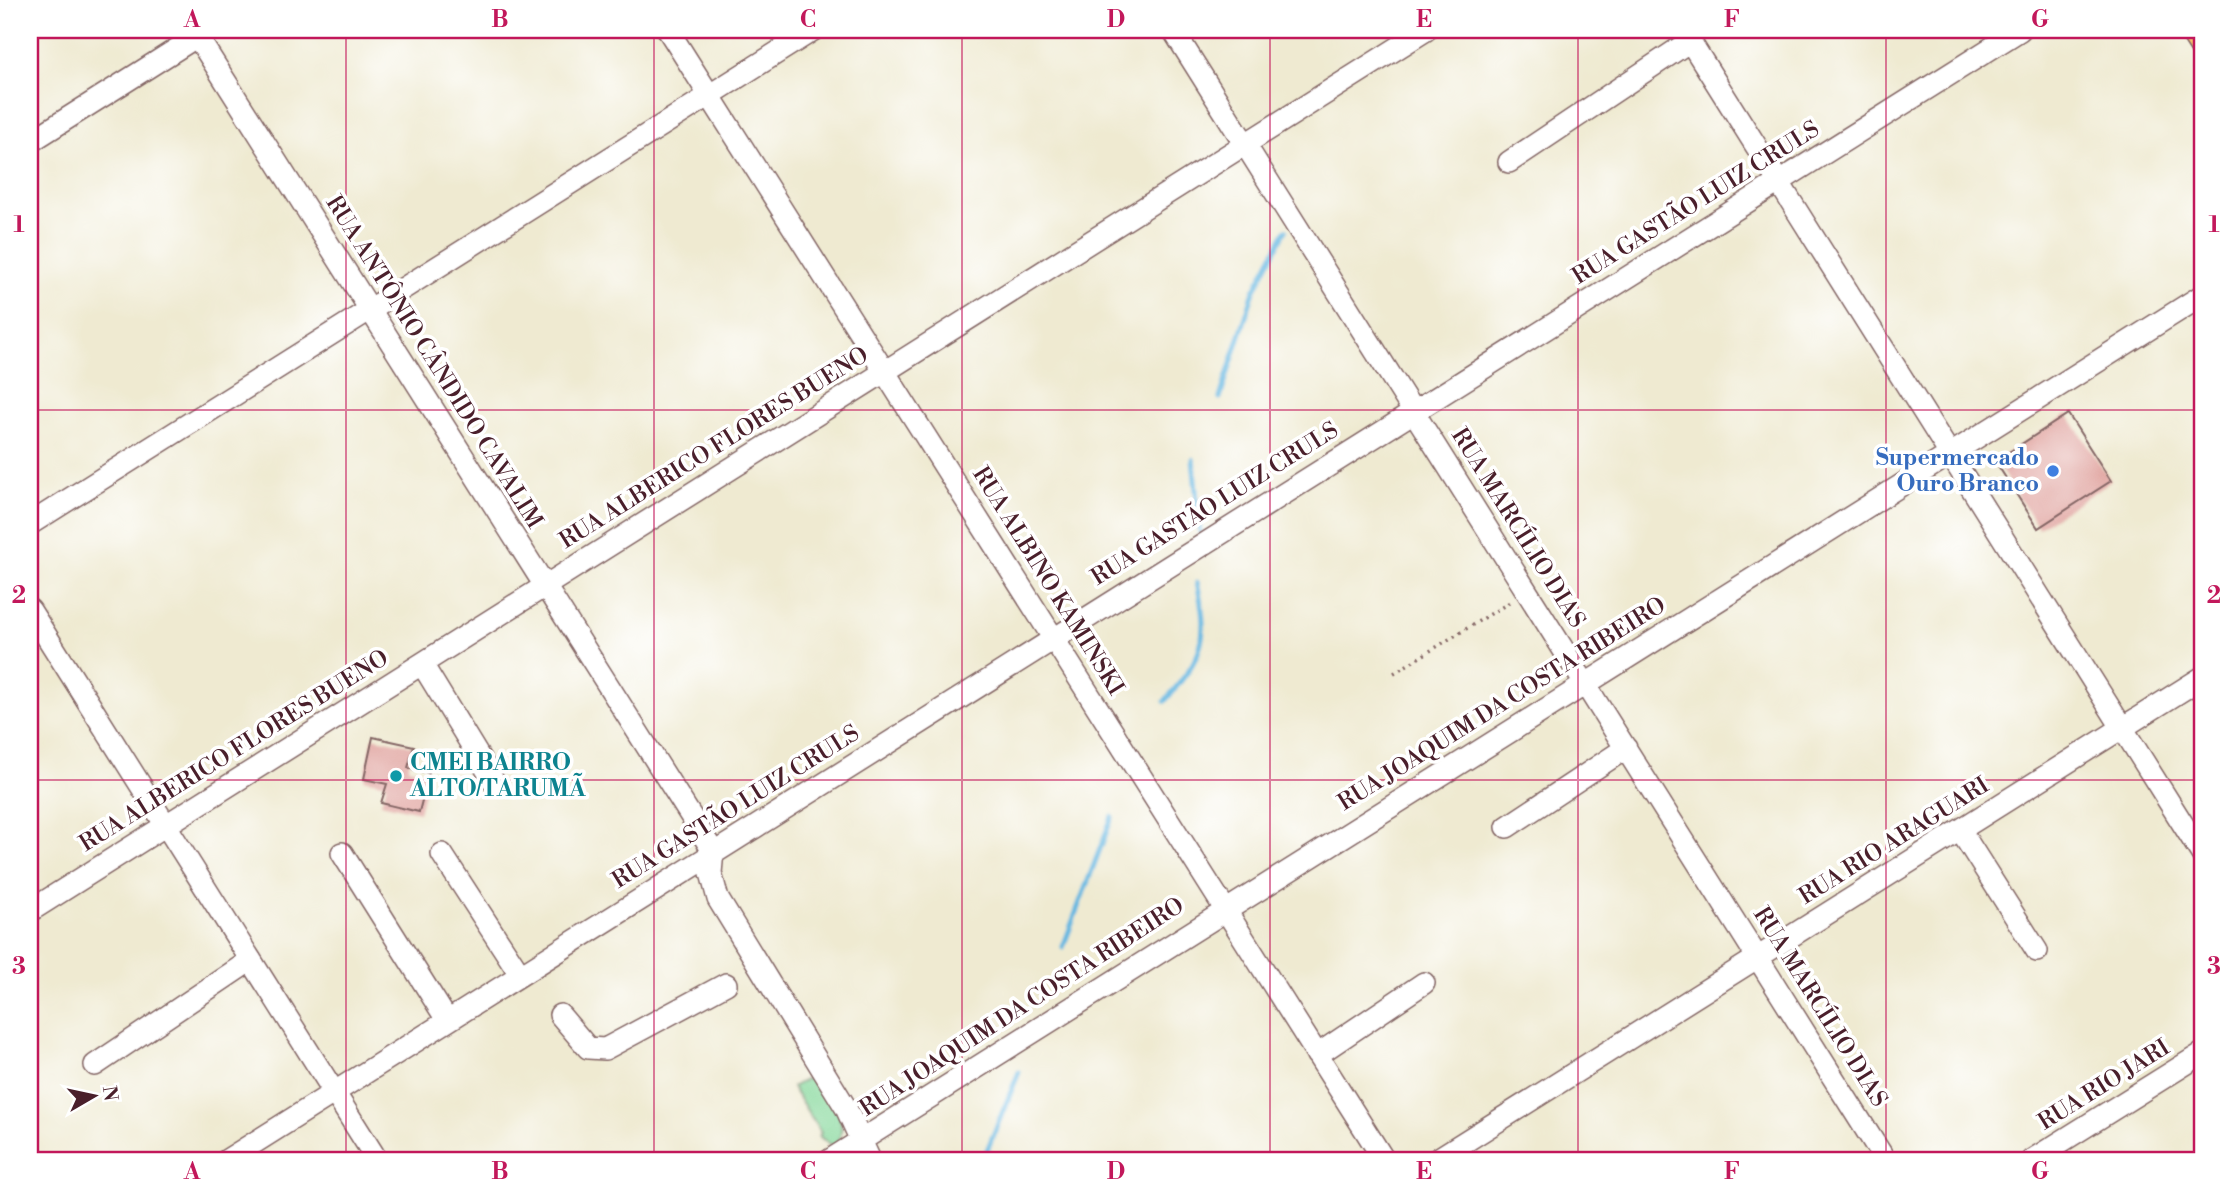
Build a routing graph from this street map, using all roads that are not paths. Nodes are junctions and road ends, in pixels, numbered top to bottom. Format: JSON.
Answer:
{"nodes":[{"id":1,"x":668,"y":30,"type":"edge"},
{"id":2,"x":813,"y":30,"type":"edge"},
{"id":3,"x":1173,"y":30,"type":"edge"},
{"id":4,"x":1426,"y":30,"type":"edge"},
{"id":5,"x":2020,"y":30,"type":"edge"},
{"id":6,"x":2192,"y":30,"type":"edge"},
{"id":7,"x":199,"y":32,"type":"edge"},
{"id":8,"x":1687,"y":35,"type":"edge"},
{"id":9,"x":2203,"y":47,"type":"edge"},
{"id":10,"x":709,"y":95,"type":"junction"},
{"id":11,"x":30,"y":142,"type":"edge"},
{"id":12,"x":1245,"y":144,"type":"junction"},
{"id":13,"x":1509,"y":162,"type":"dead end"},
{"id":14,"x":1779,"y":181,"type":"junction"},
{"id":15,"x":2203,"y":295,"type":"edge"},
{"id":16,"x":370,"y":310,"type":"junction"},
{"id":17,"x":884,"y":372,"type":"junction"},
{"id":18,"x":1413,"y":411,"type":"junction"},
{"id":19,"x":1950,"y":454,"type":"junction"},
{"id":20,"x":30,"y":524,"type":"edge"},
{"id":21,"x":545,"y":586,"type":"junction"},
{"id":22,"x":30,"y":610,"type":"edge"},
{"id":23,"x":1053,"y":638,"type":"junction"},
{"id":24,"x":422,"y":664,"type":"junction"},
{"id":25,"x":2203,"y":677,"type":"edge"},
{"id":26,"x":1585,"y":683,"type":"junction"},
{"id":27,"x":2123,"y":728,"type":"junction"},
{"id":28,"x":1626,"y":748,"type":"junction"},
{"id":29,"x":496,"y":785,"type":"dead end"},
{"id":30,"x":166,"y":825,"type":"junction"},
{"id":31,"x":1507,"y":827,"type":"dead end"},
{"id":32,"x":1960,"y":830,"type":"junction"},
{"id":33,"x":713,"y":852,"type":"junction"},
{"id":34,"x":342,"y":853,"type":"dead end"},
{"id":35,"x":442,"y":854,"type":"dead end"},
{"id":36,"x":2203,"y":856,"type":"edge"},
{"id":37,"x":1225,"y":909,"type":"junction"},
{"id":38,"x":30,"y":911,"type":"edge"},
{"id":39,"x":2037,"y":951,"type":"dead end"},
{"id":40,"x":1758,"y":958,"type":"junction"},
{"id":41,"x":251,"y":960,"type":"junction"},
{"id":42,"x":520,"y":974,"type":"junction"},
{"id":43,"x":1424,"y":983,"type":"dead end"},
{"id":44,"x":726,"y":984,"type":"dead end"},
{"id":45,"x":560,"y":1015,"type":"dead end"},
{"id":46,"x":447,"y":1020,"type":"junction"},
{"id":47,"x":2203,"y":1053,"type":"edge"},
{"id":48,"x":1317,"y":1055,"type":"junction"},
{"id":49,"x":95,"y":1065,"type":"dead end"},
{"id":50,"x":334,"y":1092,"type":"junction"},
{"id":51,"x":862,"y":1140,"type":"junction"},
{"id":52,"x":227,"y":1160,"type":"edge"},
{"id":53,"x":377,"y":1160,"type":"edge"},
{"id":54,"x":830,"y":1160,"type":"edge"},
{"id":55,"x":870,"y":1160,"type":"edge"},
{"id":56,"x":1384,"y":1160,"type":"edge"},
{"id":57,"x":1436,"y":1160,"type":"edge"},
{"id":58,"x":1885,"y":1160,"type":"edge"},
{"id":59,"x":2032,"y":1160,"type":"edge"}],
"edges":[{"from":1,"to":10,"type":"street","name":"RUA ALBINO KAMINSKI"},
{"from":2,"to":10,"type":"street"},
{"from":3,"to":12,"type":"street","name":"RUA MARCÍLIO DIAS"},
{"from":4,"to":12,"type":"street","name":"RUA ALBERICO FLORES BUENO"},
{"from":5,"to":14,"type":"street","name":"RUA GASTÃO LUIZ CRULS"},
{"from":6,"to":9,"type":"main road"},
{"from":7,"to":11,"type":"street"},
{"from":7,"to":16,"type":"street","name":"RUA ANTÔNIO CÂNDIDO CAVALIM"},
{"from":8,"to":13,"type":"street"},
{"from":8,"to":14,"type":"street"},
{"from":10,"to":16,"type":"street"},
{"from":10,"to":17,"type":"street","name":"RUA ALBINO KAMINSKI"},
{"from":12,"to":17,"type":"street","name":"RUA ALBERICO FLORES BUENO"},
{"from":12,"to":18,"type":"street","name":"RUA MARCÍLIO DIAS"},
{"from":14,"to":18,"type":"street","name":"RUA GASTÃO LUIZ CRULS"},
{"from":14,"to":19,"type":"street"},
{"from":15,"to":19,"type":"street","name":"RUA JOAQUIM DA COSTA RIBEIRO"},
{"from":16,"to":20,"type":"street"},
{"from":16,"to":21,"type":"street","name":"RUA ANTÔNIO CÂNDIDO CAVALIM"},
{"from":17,"to":21,"type":"street","name":"RUA ALBERICO FLORES BUENO"},
{"from":17,"to":23,"type":"street","name":"RUA ALBINO KAMINSKI"},
{"from":18,"to":23,"type":"street","name":"RUA GASTÃO LUIZ CRULS"},
{"from":18,"to":26,"type":"street","name":"RUA MARCÍLIO DIAS"},
{"from":19,"to":26,"type":"street","name":"RUA JOAQUIM DA COSTA RIBEIRO"},
{"from":19,"to":27,"type":"street"},
{"from":21,"to":24,"type":"street","name":"RUA ALBERICO FLORES BUENO"},
{"from":21,"to":33,"type":"street","name":"RUA ANTÔNIO CÂNDIDO CAVALIM"},
{"from":22,"to":30,"type":"street"},
{"from":23,"to":33,"type":"street","name":"RUA GASTÃO LUIZ CRULS"},
{"from":23,"to":37,"type":"street","name":"RUA ALBINO KAMINSKI"},
{"from":24,"to":29,"type":"street"},
{"from":24,"to":30,"type":"street","name":"RUA ALBERICO FLORES BUENO"},
{"from":25,"to":27,"type":"street","name":"RUA RIO ARAGUARI"},
{"from":26,"to":28,"type":"street","name":"RUA MARCÍLIO DIAS"},
{"from":26,"to":37,"type":"street","name":"RUA JOAQUIM DA COSTA RIBEIRO"},
{"from":27,"to":32,"type":"street","name":"RUA RIO ARAGUARI"},
{"from":27,"to":36,"type":"street"},
{"from":28,"to":31,"type":"street"},
{"from":28,"to":40,"type":"street","name":"RUA MARCÍLIO DIAS"},
{"from":30,"to":38,"type":"street","name":"RUA ALBERICO FLORES BUENO"},
{"from":30,"to":41,"type":"street"},
{"from":32,"to":39,"type":"street"},
{"from":32,"to":40,"type":"street","name":"RUA RIO ARAGUARI"},
{"from":33,"to":42,"type":"street","name":"RUA GASTÃO LUIZ CRULS"},
{"from":33,"to":51,"type":"street","name":"RUA ANTÔNIO CÂNDIDO CAVALIM"},
{"from":34,"to":46,"type":"street"},
{"from":35,"to":42,"type":"street"},
{"from":37,"to":48,"type":"street","name":"RUA ALBINO KAMINSKI"},
{"from":37,"to":51,"type":"street","name":"RUA JOAQUIM DA COSTA RIBEIRO"},
{"from":40,"to":57,"type":"street","name":"RUA RIO ARAGUARI"},
{"from":40,"to":58,"type":"street","name":"RUA MARCÍLIO DIAS"},
{"from":41,"to":49,"type":"street"},
{"from":41,"to":50,"type":"street"},
{"from":42,"to":46,"type":"street","name":"RUA GASTÃO LUIZ CRULS"},
{"from":43,"to":48,"type":"street"},
{"from":44,"to":45,"type":"street"},
{"from":46,"to":50,"type":"street","name":"RUA GASTÃO LUIZ CRULS"},
{"from":47,"to":59,"type":"street","name":"RUA RIO JARI"},
{"from":48,"to":56,"type":"street","name":"RUA ALBINO KAMINSKI"},
{"from":50,"to":52,"type":"street","name":"RUA GASTÃO LUIZ CRULS"},
{"from":50,"to":53,"type":"street"},
{"from":51,"to":54,"type":"street","name":"RUA JOAQUIM DA COSTA RIBEIRO"},
{"from":51,"to":55,"type":"street","name":"RUA ANTÔNIO CÂNDIDO CAVALIM"}]}
